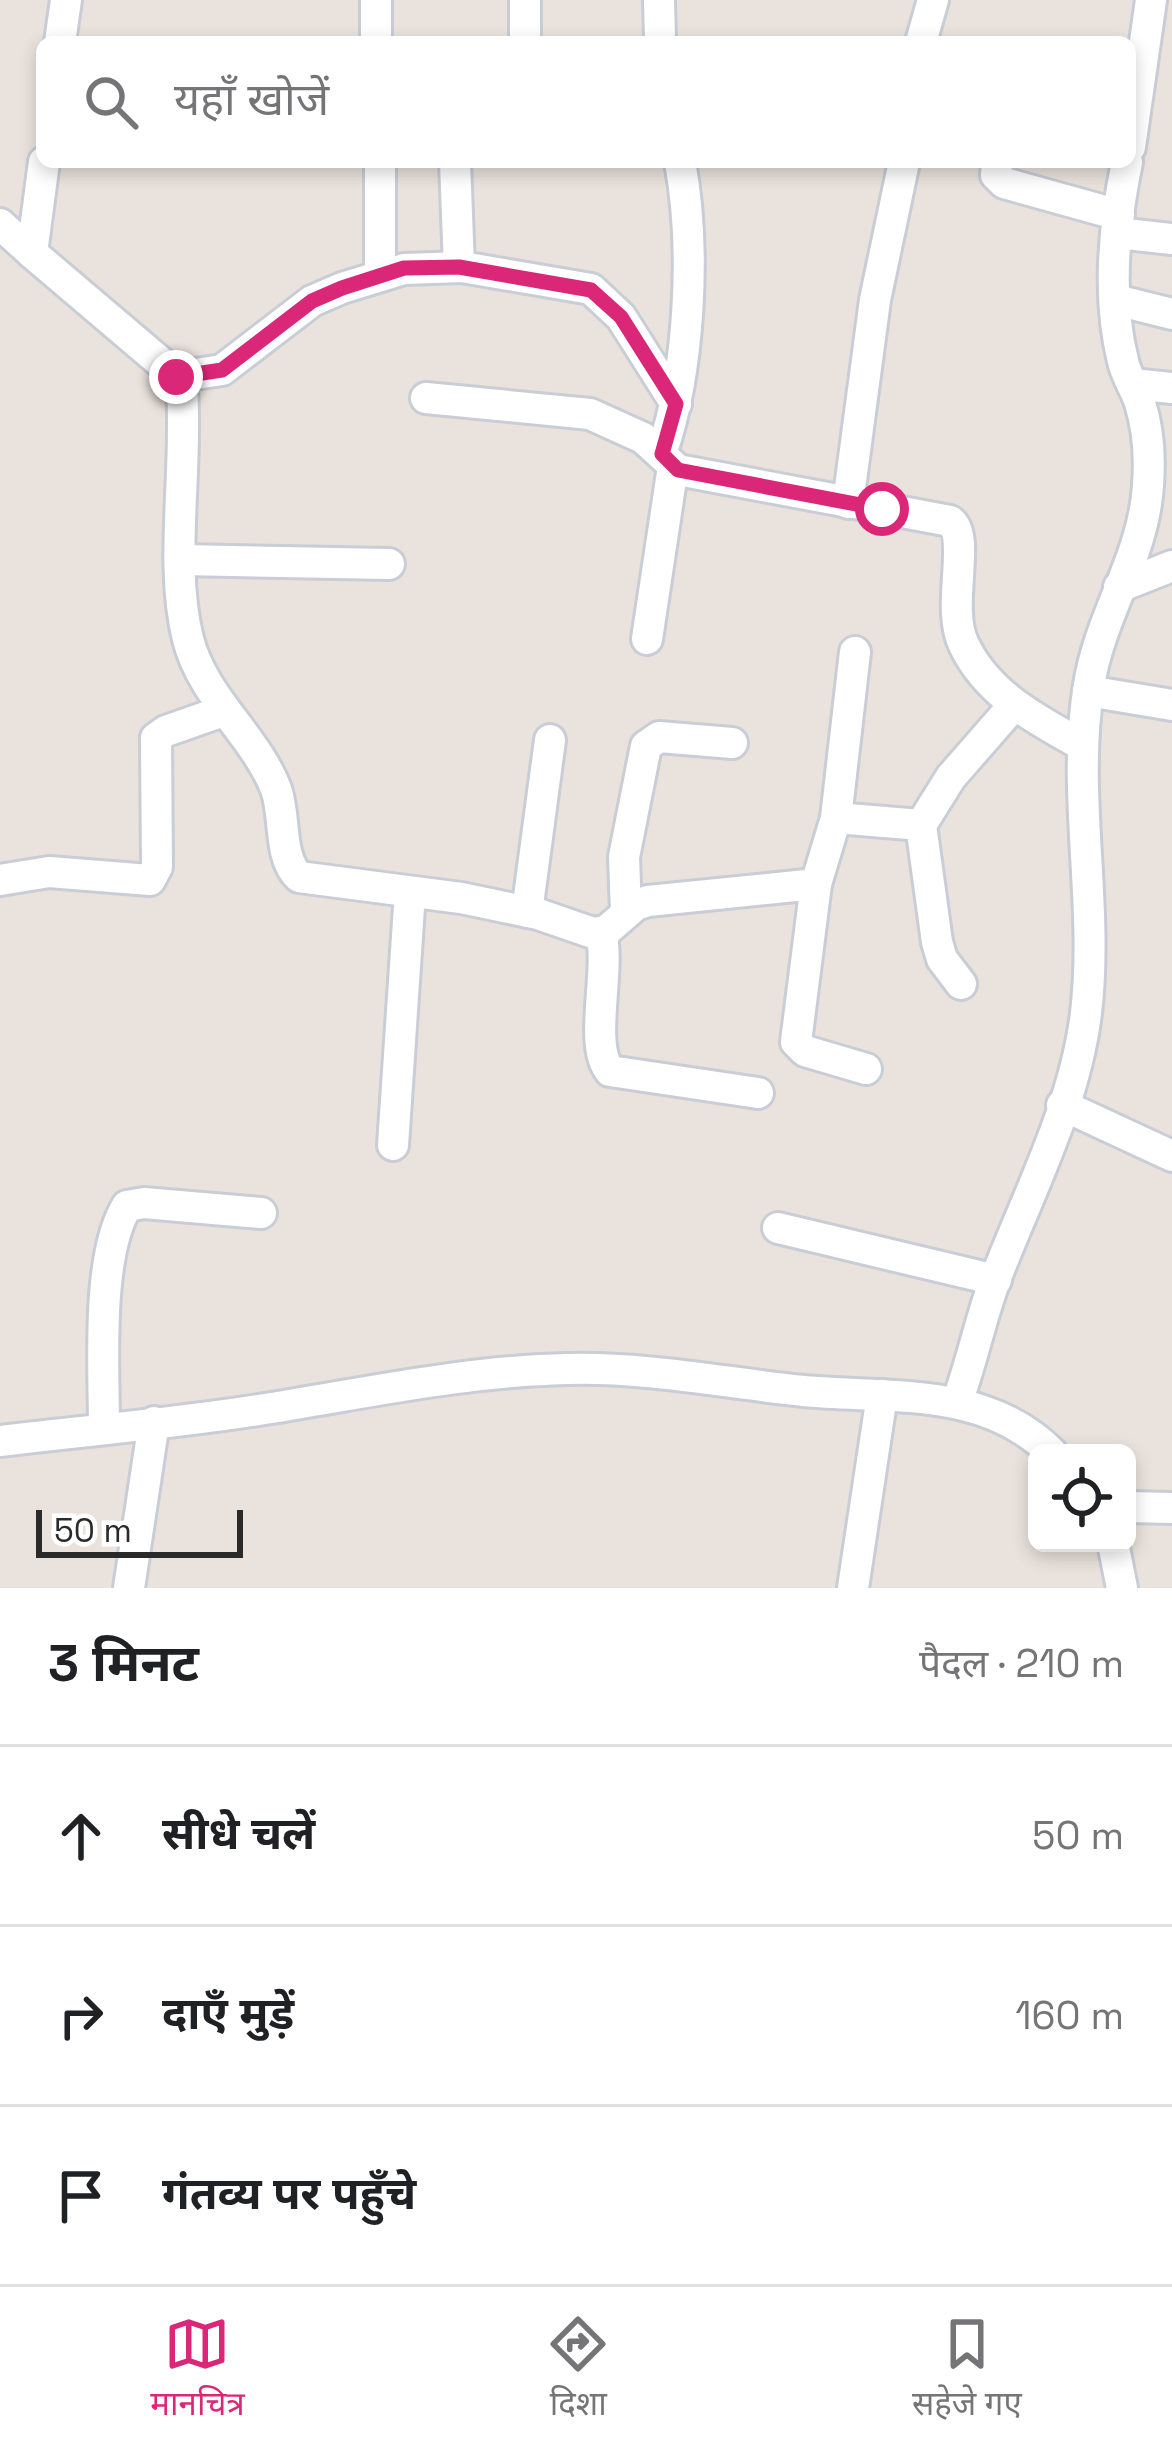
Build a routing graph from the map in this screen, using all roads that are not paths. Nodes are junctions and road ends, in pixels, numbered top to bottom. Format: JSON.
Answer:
{"nodes":[{"id":1,"x":66,"y":0,"type":"edge"},
{"id":2,"x":376,"y":0,"type":"edge"},
{"id":3,"x":524,"y":0,"type":"edge"},
{"id":4,"x":659,"y":0,"type":"edge"},
{"id":5,"x":933,"y":0,"type":"edge"},
{"id":6,"x":1151,"y":0,"type":"edge"},
{"id":7,"x":61,"y":36,"type":"edge"},
{"id":8,"x":376,"y":36,"type":"edge"},
{"id":9,"x":525,"y":36,"type":"edge"},
{"id":10,"x":661,"y":36,"type":"edge"},
{"id":11,"x":924,"y":36,"type":"edge"},
{"id":12,"x":1136,"y":106,"type":"edge"},
{"id":13,"x":43,"y":168,"type":"edge"},
{"id":14,"x":380,"y":168,"type":"edge"},
{"id":15,"x":455,"y":168,"type":"edge"},
{"id":16,"x":681,"y":168,"type":"edge"},
{"id":17,"x":903,"y":168,"type":"edge"},
{"id":18,"x":997,"y":168,"type":"edge"},
{"id":19,"x":1126,"y":168,"type":"edge"},
{"id":20,"x":1118,"y":224,"type":"junction"},
{"id":21,"x":1,"y":228,"type":"edge"},
{"id":22,"x":1172,"y":239,"type":"edge"},
{"id":23,"x":32,"y":253,"type":"junction"},
{"id":24,"x":459,"y":267,"type":"junction"},
{"id":25,"x":380,"y":274,"type":"junction"},
{"id":26,"x":1116,"y":300,"type":"junction"},
{"id":27,"x":1172,"y":314,"type":"edge"},
{"id":28,"x":176,"y":377,"type":"junction"},
{"id":29,"x":1132,"y":384,"type":"junction"},
{"id":30,"x":1172,"y":388,"type":"edge"},
{"id":31,"x":426,"y":398,"type":"dead end"},
{"id":32,"x":676,"y":404,"type":"junction"},
{"id":33,"x":667,"y":460,"type":"junction"},
{"id":34,"x":848,"y":503,"type":"junction"},
{"id":35,"x":182,"y":560,"type":"junction"},
{"id":36,"x":389,"y":564,"type":"dead end"},
{"id":37,"x":1172,"y":566,"type":"edge"},
{"id":38,"x":1119,"y":587,"type":"junction"},
{"id":39,"x":647,"y":639,"type":"dead end"},
{"id":40,"x":855,"y":652,"type":"dead end"},
{"id":41,"x":1088,"y":691,"type":"junction"},
{"id":42,"x":1014,"y":705,"type":"junction"},
{"id":43,"x":1172,"y":705,"type":"edge"},
{"id":44,"x":224,"y":711,"type":"junction"},
{"id":45,"x":550,"y":740,"type":"dead end"},
{"id":46,"x":732,"y":743,"type":"dead end"},
{"id":47,"x":1082,"y":746,"type":"junction"},
{"id":48,"x":836,"y":818,"type":"junction"},
{"id":49,"x":921,"y":825,"type":"junction"},
{"id":50,"x":0,"y":880,"type":"edge"},
{"id":51,"x":816,"y":884,"type":"junction"},
{"id":52,"x":410,"y":892,"type":"junction"},
{"id":53,"x":527,"y":912,"type":"junction"},
{"id":54,"x":626,"y":913,"type":"junction"},
{"id":55,"x":601,"y":932,"type":"junction"},
{"id":56,"x":961,"y":984,"type":"dead end"},
{"id":57,"x":866,"y":1069,"type":"dead end"},
{"id":58,"x":758,"y":1093,"type":"dead end"},
{"id":59,"x":1062,"y":1106,"type":"junction"},
{"id":60,"x":392,"y":1145,"type":"dead end"},
{"id":61,"x":1172,"y":1156,"type":"edge"},
{"id":62,"x":261,"y":1213,"type":"dead end"},
{"id":63,"x":778,"y":1228,"type":"dead end"},
{"id":64,"x":996,"y":1280,"type":"junction"},
{"id":65,"x":882,"y":1395,"type":"junction"},
{"id":66,"x":957,"y":1402,"type":"junction"},
{"id":67,"x":154,"y":1422,"type":"junction"},
{"id":68,"x":104,"y":1428,"type":"junction"},
{"id":69,"x":0,"y":1441,"type":"edge"},
{"id":70,"x":1043,"y":1444,"type":"edge"},
{"id":71,"x":1136,"y":1507,"type":"edge"},
{"id":72,"x":1172,"y":1508,"type":"edge"},
{"id":73,"x":1115,"y":1552,"type":"edge"},
{"id":74,"x":129,"y":1588,"type":"edge"},
{"id":75,"x":853,"y":1588,"type":"edge"},
{"id":76,"x":1122,"y":1588,"type":"edge"}],
"edges":[{"from":1,"to":7,"type":"street"},
{"from":2,"to":8,"type":"street"},
{"from":3,"to":9,"type":"street"},
{"from":4,"to":10,"type":"street"},
{"from":5,"to":11,"type":"street"},
{"from":6,"to":12,"type":"street"},
{"from":13,"to":23,"type":"street"},
{"from":14,"to":25,"type":"street"},
{"from":15,"to":24,"type":"street"},
{"from":16,"to":32,"type":"street"},
{"from":17,"to":34,"type":"street"},
{"from":18,"to":20,"type":"street"},
{"from":19,"to":20,"type":"street"},
{"from":20,"to":22,"type":"street"},
{"from":20,"to":26,"type":"street"},
{"from":21,"to":23,"type":"street"},
{"from":23,"to":28,"type":"street"},
{"from":24,"to":25,"type":"street"},
{"from":24,"to":32,"type":"street"},
{"from":25,"to":28,"type":"street"},
{"from":26,"to":27,"type":"street"},
{"from":26,"to":29,"type":"street"},
{"from":28,"to":35,"type":"street"},
{"from":29,"to":30,"type":"street"},
{"from":29,"to":38,"type":"street"},
{"from":31,"to":33,"type":"street"},
{"from":32,"to":33,"type":"street"},
{"from":33,"to":34,"type":"street"},
{"from":33,"to":39,"type":"street"},
{"from":34,"to":42,"type":"street"},
{"from":35,"to":36,"type":"street"},
{"from":35,"to":44,"type":"street"},
{"from":37,"to":38,"type":"street"},
{"from":38,"to":41,"type":"street"},
{"from":40,"to":48,"type":"street"},
{"from":41,"to":43,"type":"street"},
{"from":41,"to":47,"type":"street"},
{"from":42,"to":47,"type":"street"},
{"from":42,"to":49,"type":"street"},
{"from":44,"to":50,"type":"street"},
{"from":44,"to":52,"type":"street"},
{"from":45,"to":53,"type":"street"},
{"from":46,"to":54,"type":"street"},
{"from":47,"to":59,"type":"street"},
{"from":48,"to":49,"type":"street"},
{"from":48,"to":51,"type":"street"},
{"from":49,"to":56,"type":"street"},
{"from":51,"to":54,"type":"street"},
{"from":51,"to":57,"type":"street"},
{"from":52,"to":53,"type":"street"},
{"from":52,"to":60,"type":"street"},
{"from":53,"to":55,"type":"street"},
{"from":54,"to":55,"type":"street"},
{"from":55,"to":58,"type":"street"},
{"from":59,"to":61,"type":"street"},
{"from":59,"to":64,"type":"street"},
{"from":62,"to":68,"type":"street"},
{"from":63,"to":64,"type":"street"},
{"from":64,"to":66,"type":"street"},
{"from":65,"to":66,"type":"street"},
{"from":65,"to":67,"type":"street"},
{"from":65,"to":75,"type":"street"},
{"from":66,"to":70,"type":"street"},
{"from":67,"to":68,"type":"street"},
{"from":67,"to":74,"type":"street"},
{"from":68,"to":69,"type":"street"},
{"from":71,"to":72,"type":"street"},
{"from":73,"to":76,"type":"street"}]}
